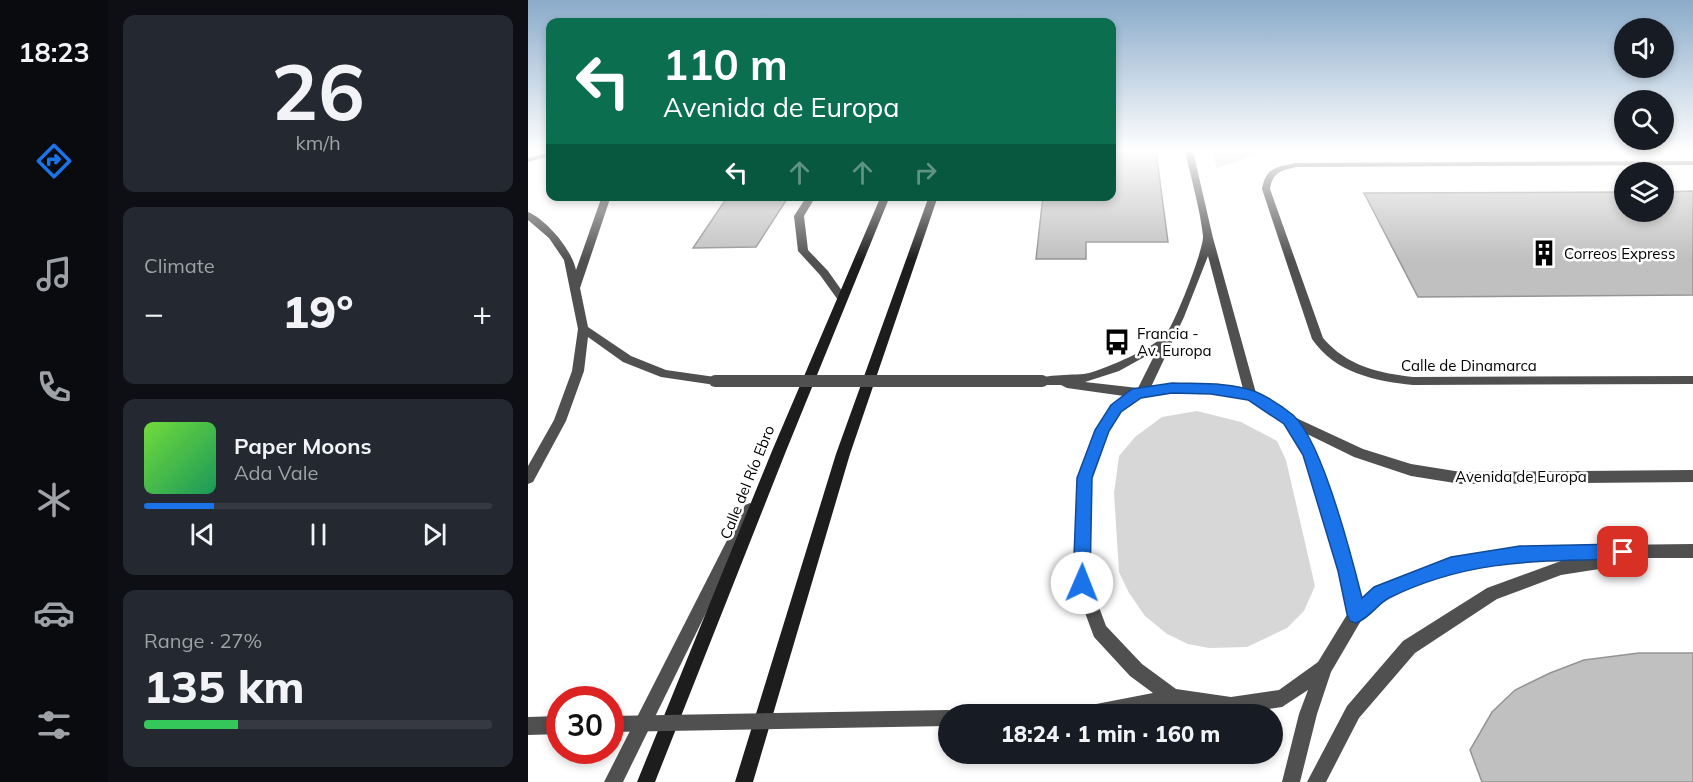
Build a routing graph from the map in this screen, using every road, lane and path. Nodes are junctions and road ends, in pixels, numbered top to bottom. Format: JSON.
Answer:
{"nodes":[{"id":1,"x":1198,"y":187,"type":"edge"},
{"id":2,"x":1266,"y":187,"type":"edge"},
{"id":3,"x":605,"y":201,"type":"edge"},
{"id":4,"x":809,"y":201,"type":"edge"},
{"id":5,"x":884,"y":201,"type":"edge"},
{"id":6,"x":933,"y":201,"type":"edge"},
{"id":7,"x":528,"y":215,"type":"edge"},
{"id":8,"x":1208,"y":238,"type":"junction"},
{"id":9,"x":575,"y":288,"type":"junction"},
{"id":10,"x":842,"y":298,"type":"junction"},
{"id":11,"x":583,"y":328,"type":"junction"},
{"id":12,"x":1170,"y":336,"type":"junction"},
{"id":13,"x":1693,"y":380,"type":"edge"},
{"id":14,"x":1042,"y":381,"type":"junction"},
{"id":15,"x":1139,"y":392,"type":"junction"},
{"id":16,"x":1251,"y":395,"type":"junction"},
{"id":17,"x":1289,"y":420,"type":"junction"},
{"id":18,"x":779,"y":451,"type":"junction"},
{"id":19,"x":1693,"y":476,"type":"edge"},
{"id":20,"x":528,"y":478,"type":"edge"},
{"id":21,"x":1665,"y":551,"type":"junction"},
{"id":22,"x":1693,"y":551,"type":"edge"},
{"id":23,"x":1356,"y":614,"type":"junction"},
{"id":24,"x":1324,"y":668,"type":"junction"},
{"id":25,"x":1173,"y":697,"type":"junction"},
{"id":26,"x":1139,"y":704,"type":"edge"},
{"id":27,"x":938,"y":718,"type":"edge"},
{"id":28,"x":624,"y":724,"type":"edge"},
{"id":29,"x":546,"y":725,"type":"edge"},
{"id":30,"x":528,"y":726,"type":"edge"},
{"id":31,"x":613,"y":782,"type":"edge"},
{"id":32,"x":646,"y":782,"type":"edge"},
{"id":33,"x":744,"y":782,"type":"edge"},
{"id":34,"x":1291,"y":782,"type":"edge"},
{"id":35,"x":1316,"y":782,"type":"edge"}],
"edges":[{"from":1,"to":8,"type":"street"},
{"from":2,"to":13,"type":"street","name":"Calle de Dinamarca"},
{"from":3,"to":9,"type":"street"},
{"from":4,"to":10,"type":"street"},
{"from":5,"to":10,"type":"main road","name":"Calle del Río Ebro"},
{"from":6,"to":33,"type":"main road"},
{"from":7,"to":9,"type":"street"},
{"from":8,"to":12,"type":"street"},
{"from":8,"to":16,"type":"street"},
{"from":9,"to":11,"type":"street"},
{"from":10,"to":18,"type":"main road","name":"Calle del Río Ebro"},
{"from":11,"to":14,"type":"street","bridge":true},
{"from":11,"to":20,"type":"street"},
{"from":12,"to":14,"type":"street"},
{"from":12,"to":15,"type":"street"},
{"from":14,"to":15,"type":"street"},
{"from":15,"to":16,"type":"street"},
{"from":15,"to":25,"type":"street"},
{"from":16,"to":17,"type":"street","name":"Avenida de Europa"},
{"from":17,"to":19,"type":"street","name":"Avenida de Europa"},
{"from":17,"to":23,"type":"street"},
{"from":18,"to":31,"type":"street"},
{"from":18,"to":32,"type":"main road","name":"Calle del Río Ebro"},
{"from":21,"to":22,"type":"street"},
{"from":21,"to":23,"type":"street"},
{"from":21,"to":35,"type":"street"},
{"from":23,"to":24,"type":"street"},
{"from":24,"to":25,"type":"street"},
{"from":24,"to":34,"type":"street"},
{"from":25,"to":26,"type":"street"},
{"from":27,"to":28,"type":"street","bridge":true},
{"from":29,"to":30,"type":"street"}]}
